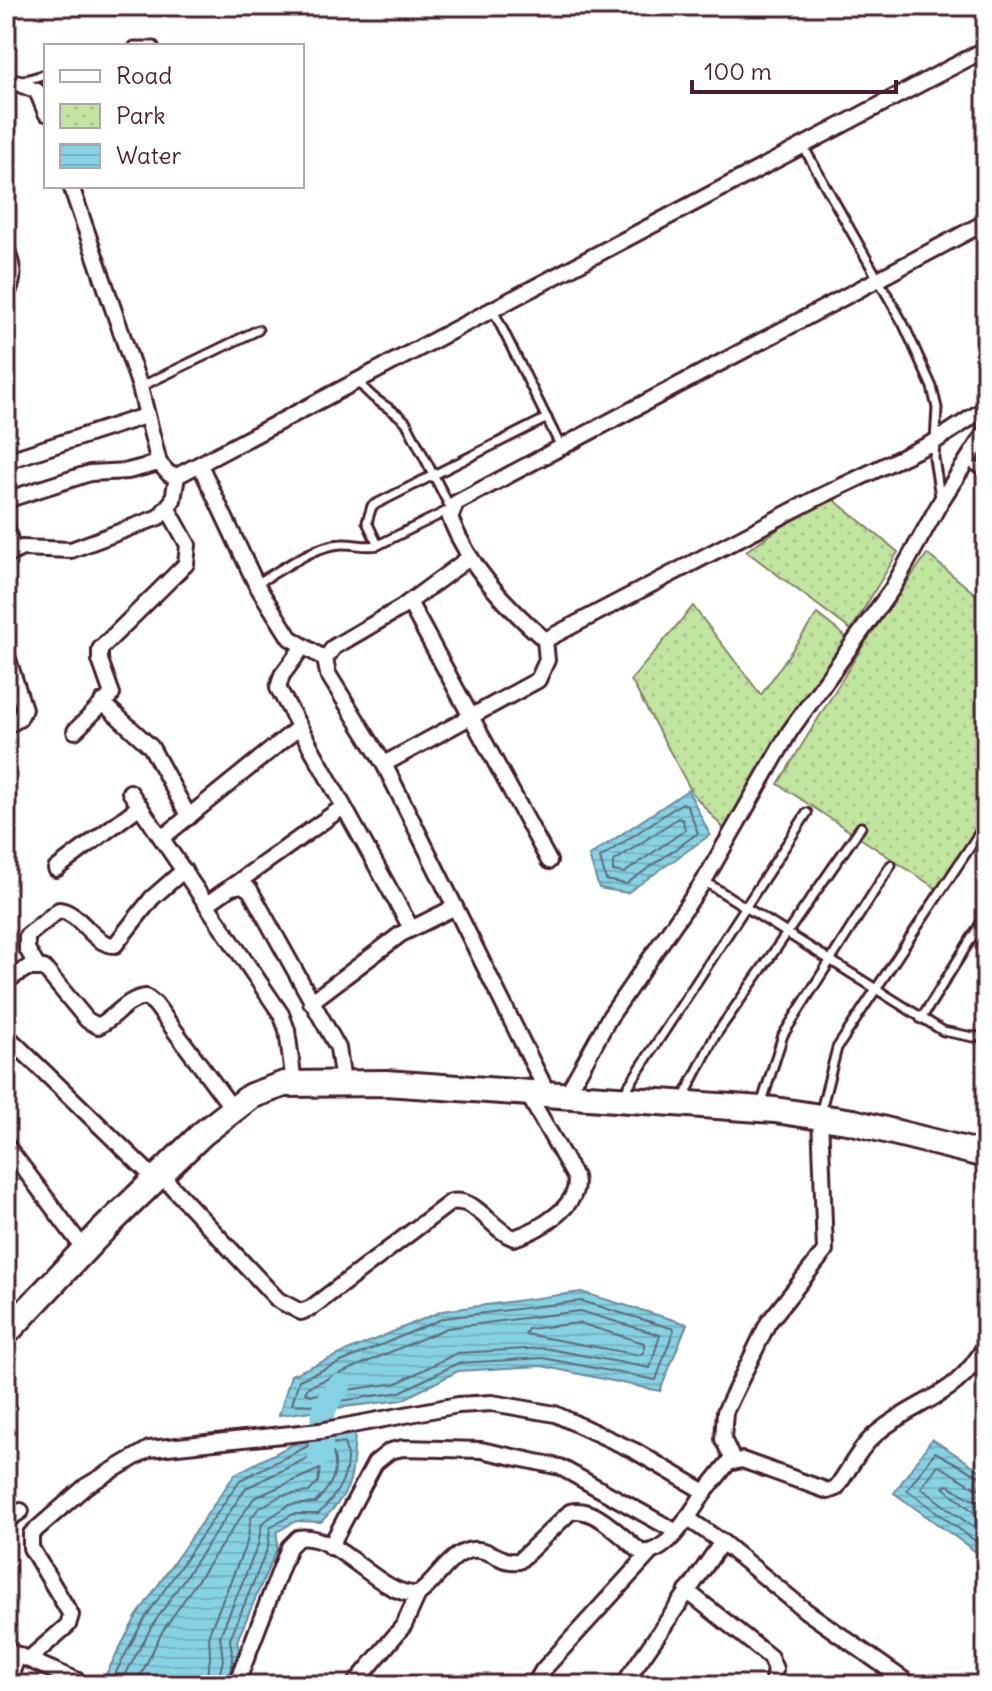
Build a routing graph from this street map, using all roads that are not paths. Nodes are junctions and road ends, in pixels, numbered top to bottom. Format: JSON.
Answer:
{"nodes":[{"id":1,"x":986,"y":49,"type":"edge"},
{"id":2,"x":44,"y":75,"type":"edge"},
{"id":3,"x":12,"y":84,"type":"edge"},
{"id":4,"x":44,"y":108,"type":"edge"},
{"id":5,"x":803,"y":146,"type":"junction"},
{"id":6,"x":72,"y":188,"type":"edge"},
{"id":7,"x":986,"y":222,"type":"edge"},
{"id":8,"x":6,"y":247,"type":"edge"},
{"id":9,"x":877,"y":279,"type":"junction"},
{"id":10,"x":6,"y":295,"type":"edge"},
{"id":11,"x":493,"y":310,"type":"junction"},
{"id":12,"x":258,"y":330,"type":"dead end"},
{"id":13,"x":358,"y":381,"type":"junction"},
{"id":14,"x":140,"y":387,"type":"junction"},
{"id":15,"x":986,"y":408,"type":"edge"},
{"id":16,"x":145,"y":416,"type":"junction"},
{"id":17,"x":547,"y":418,"type":"junction"},
{"id":18,"x":986,"y":431,"type":"edge"},
{"id":19,"x":934,"y":442,"type":"junction"},
{"id":20,"x":561,"y":447,"type":"junction"},
{"id":21,"x":6,"y":461,"type":"edge"},
{"id":22,"x":968,"y":462,"type":"junction"},
{"id":23,"x":159,"y":463,"type":"junction"},
{"id":24,"x":200,"y":465,"type":"junction"},
{"id":25,"x":432,"y":473,"type":"junction"},
{"id":26,"x":986,"y":473,"type":"edge"},
{"id":27,"x":177,"y":476,"type":"junction"},
{"id":28,"x":6,"y":500,"type":"edge"},
{"id":29,"x":941,"y":501,"type":"junction"},
{"id":30,"x":168,"y":509,"type":"junction"},
{"id":31,"x":451,"y":509,"type":"junction"},
{"id":32,"x":6,"y":525,"type":"edge"},
{"id":33,"x":378,"y":545,"type":"junction"},
{"id":34,"x":9,"y":554,"type":"edge"},
{"id":35,"x":469,"y":558,"type":"junction"},
{"id":36,"x":256,"y":584,"type":"junction"},
{"id":37,"x":409,"y":602,"type":"junction"},
{"id":38,"x":545,"y":640,"type":"junction"},
{"id":39,"x":302,"y":648,"type":"junction"},
{"id":40,"x":6,"y":652,"type":"edge"},
{"id":41,"x":325,"y":659,"type":"junction"},
{"id":42,"x":102,"y":702,"type":"junction"},
{"id":43,"x":470,"y":718,"type":"junction"},
{"id":44,"x":6,"y":726,"type":"edge"},
{"id":45,"x":298,"y":728,"type":"junction"},
{"id":46,"x":75,"y":731,"type":"dead end"},
{"id":47,"x":384,"y":764,"type":"junction"},
{"id":48,"x":130,"y":792,"type":"dead end"},
{"id":49,"x":140,"y":806,"type":"junction"},
{"id":50,"x":343,"y":807,"type":"junction"},
{"id":51,"x":807,"y":813,"type":"dead end"},
{"id":52,"x":189,"y":817,"type":"junction"},
{"id":53,"x":986,"y":823,"type":"edge"},
{"id":54,"x":861,"y":827,"type":"dead end"},
{"id":55,"x":162,"y":838,"type":"junction"},
{"id":56,"x":549,"y":861,"type":"dead end"},
{"id":57,"x":891,"y":865,"type":"dead end"},
{"id":58,"x":56,"y":869,"type":"dead end"},
{"id":59,"x":184,"y":870,"type":"junction"},
{"id":60,"x":704,"y":881,"type":"junction"},
{"id":61,"x":231,"y":887,"type":"junction"},
{"id":62,"x":207,"y":904,"type":"junction"},
{"id":63,"x":744,"y":906,"type":"junction"},
{"id":64,"x":455,"y":907,"type":"junction"},
{"id":65,"x":986,"y":915,"type":"edge"},
{"id":66,"x":411,"y":928,"type":"junction"},
{"id":67,"x":786,"y":932,"type":"junction"},
{"id":68,"x":831,"y":961,"type":"junction"},
{"id":69,"x":37,"y":966,"type":"junction"},
{"id":70,"x":6,"y":981,"type":"edge"},
{"id":71,"x":877,"y":990,"type":"junction"},
{"id":72,"x":311,"y":1002,"type":"junction"},
{"id":73,"x":921,"y":1019,"type":"junction"},
{"id":74,"x":6,"y":1035,"type":"edge"},
{"id":75,"x":986,"y":1036,"type":"edge"},
{"id":76,"x":343,"y":1082,"type":"junction"},
{"id":77,"x":294,"y":1083,"type":"junction"},
{"id":78,"x":546,"y":1092,"type":"junction"},
{"id":79,"x":620,"y":1098,"type":"junction"},
{"id":80,"x":681,"y":1104,"type":"junction"},
{"id":81,"x":232,"y":1108,"type":"junction"},
{"id":82,"x":760,"y":1109,"type":"junction"},
{"id":83,"x":820,"y":1116,"type":"junction"},
{"id":84,"x":6,"y":1145,"type":"edge"},
{"id":85,"x":986,"y":1155,"type":"edge"},
{"id":86,"x":158,"y":1177,"type":"junction"},
{"id":87,"x":84,"y":1249,"type":"junction"},
{"id":88,"x":6,"y":1333,"type":"edge"},
{"id":89,"x":986,"y":1344,"type":"edge"},
{"id":90,"x":733,"y":1460,"type":"junction"},
{"id":91,"x":705,"y":1492,"type":"junction"},
{"id":92,"x":21,"y":1511,"type":"dead end"},
{"id":93,"x":691,"y":1512,"type":"junction"},
{"id":94,"x":6,"y":1521,"type":"edge"},
{"id":95,"x":675,"y":1531,"type":"junction"},
{"id":96,"x":722,"y":1542,"type":"junction"},
{"id":97,"x":330,"y":1547,"type":"junction"},
{"id":98,"x":649,"y":1554,"type":"junction"},
{"id":99,"x":687,"y":1591,"type":"junction"},
{"id":100,"x":418,"y":1594,"type":"junction"},
{"id":101,"x":18,"y":1654,"type":"edge"},
{"id":102,"x":7,"y":1685,"type":"edge"},
{"id":103,"x":76,"y":1685,"type":"edge"},
{"id":104,"x":236,"y":1685,"type":"edge"},
{"id":105,"x":354,"y":1685,"type":"edge"},
{"id":106,"x":534,"y":1685,"type":"edge"},
{"id":107,"x":623,"y":1685,"type":"edge"},
{"id":108,"x":772,"y":1685,"type":"edge"},
{"id":109,"x":911,"y":1685,"type":"edge"}],
"edges":[{"from":1,"to":5,"type":"street"},
{"from":2,"to":3,"type":"lane"},
{"from":3,"to":4,"type":"street"},
{"from":5,"to":9,"type":"lane"},
{"from":5,"to":11,"type":"street"},
{"from":6,"to":14,"type":"street"},
{"from":7,"to":9,"type":"street"},
{"from":8,"to":10,"type":"street"},
{"from":9,"to":19,"type":"lane"},
{"from":9,"to":20,"type":"street"},
{"from":11,"to":13,"type":"street"},
{"from":11,"to":17,"type":"lane"},
{"from":12,"to":14,"type":"lane"},
{"from":13,"to":24,"type":"street"},
{"from":13,"to":25,"type":"lane"},
{"from":14,"to":16,"type":"street"},
{"from":15,"to":19,"type":"street"},
{"from":16,"to":21,"type":"street"},
{"from":16,"to":23,"type":"street"},
{"from":17,"to":20,"type":"lane"},
{"from":17,"to":25,"type":"lane"},
{"from":18,"to":22,"type":"street"},
{"from":19,"to":29,"type":"lane"},
{"from":19,"to":38,"type":"street"},
{"from":20,"to":31,"type":"street"},
{"from":22,"to":26,"type":"lane"},
{"from":22,"to":29,"type":"street"},
{"from":23,"to":27,"type":"street"},
{"from":23,"to":28,"type":"street"},
{"from":24,"to":27,"type":"street"},
{"from":24,"to":36,"type":"street"},
{"from":25,"to":31,"type":"lane"},
{"from":25,"to":33,"type":"lane"},
{"from":27,"to":30,"type":"street"},
{"from":29,"to":60,"type":"street"},
{"from":30,"to":34,"type":"street"},
{"from":30,"to":42,"type":"street"},
{"from":31,"to":33,"type":"lane"},
{"from":31,"to":35,"type":"street"},
{"from":32,"to":34,"type":"street"},
{"from":33,"to":36,"type":"lane"},
{"from":35,"to":37,"type":"street"},
{"from":35,"to":38,"type":"street"},
{"from":36,"to":39,"type":"street"},
{"from":37,"to":41,"type":"street"},
{"from":37,"to":43,"type":"street"},
{"from":38,"to":43,"type":"street"},
{"from":39,"to":41,"type":"street"},
{"from":39,"to":45,"type":"street"},
{"from":40,"to":44,"type":"street"},
{"from":41,"to":47,"type":"street"},
{"from":42,"to":46,"type":"street"},
{"from":42,"to":52,"type":"street"},
{"from":43,"to":47,"type":"street"},
{"from":43,"to":56,"type":"street"},
{"from":45,"to":50,"type":"street"},
{"from":45,"to":52,"type":"street"},
{"from":47,"to":64,"type":"street"},
{"from":48,"to":49,"type":"street"},
{"from":49,"to":55,"type":"street"},
{"from":49,"to":58,"type":"street"},
{"from":50,"to":61,"type":"street"},
{"from":50,"to":66,"type":"street"},
{"from":51,"to":63,"type":"lane"},
{"from":52,"to":55,"type":"street"},
{"from":53,"to":71,"type":"lane"},
{"from":54,"to":67,"type":"lane"},
{"from":55,"to":59,"type":"street"},
{"from":57,"to":68,"type":"lane"},
{"from":59,"to":62,"type":"street"},
{"from":59,"to":69,"type":"street"},
{"from":60,"to":63,"type":"lane"},
{"from":60,"to":78,"type":"street"},
{"from":61,"to":62,"type":"street"},
{"from":61,"to":72,"type":"street"},
{"from":62,"to":77,"type":"street"},
{"from":63,"to":67,"type":"lane"},
{"from":63,"to":79,"type":"lane"},
{"from":64,"to":66,"type":"street"},
{"from":64,"to":78,"type":"street"},
{"from":65,"to":73,"type":"lane"},
{"from":66,"to":72,"type":"street"},
{"from":67,"to":68,"type":"lane"},
{"from":67,"to":80,"type":"lane"},
{"from":68,"to":71,"type":"lane"},
{"from":68,"to":82,"type":"lane"},
{"from":69,"to":70,"type":"street"},
{"from":69,"to":81,"type":"street"},
{"from":71,"to":73,"type":"lane"},
{"from":71,"to":83,"type":"lane"},
{"from":72,"to":76,"type":"street"},
{"from":73,"to":75,"type":"lane"},
{"from":74,"to":86,"type":"street"},
{"from":76,"to":77,"type":"main road"},
{"from":76,"to":78,"type":"main road"},
{"from":77,"to":81,"type":"main road"},
{"from":78,"to":79,"type":"main road"},
{"from":78,"to":86,"type":"street"},
{"from":79,"to":80,"type":"main road"},
{"from":80,"to":82,"type":"main road"},
{"from":81,"to":86,"type":"main road"},
{"from":82,"to":83,"type":"main road"},
{"from":83,"to":85,"type":"main road"},
{"from":83,"to":90,"type":"street"},
{"from":84,"to":87,"type":"street"},
{"from":86,"to":87,"type":"main road"},
{"from":87,"to":88,"type":"main road"},
{"from":89,"to":90,"type":"street"},
{"from":90,"to":91,"type":"street"},
{"from":91,"to":93,"type":"street"},
{"from":91,"to":101,"type":"street"},
{"from":92,"to":94,"type":"street"},
{"from":93,"to":95,"type":"street"},
{"from":93,"to":96,"type":"street"},
{"from":95,"to":97,"type":"street"},
{"from":95,"to":98,"type":"street"},
{"from":96,"to":99,"type":"street"},
{"from":96,"to":109,"type":"street"},
{"from":97,"to":100,"type":"street"},
{"from":97,"to":104,"type":"street"},
{"from":98,"to":100,"type":"street"},
{"from":98,"to":106,"type":"street"},
{"from":99,"to":107,"type":"street"},
{"from":99,"to":108,"type":"street"},
{"from":100,"to":105,"type":"street"},
{"from":101,"to":102,"type":"street"},
{"from":101,"to":103,"type":"street"}]}
